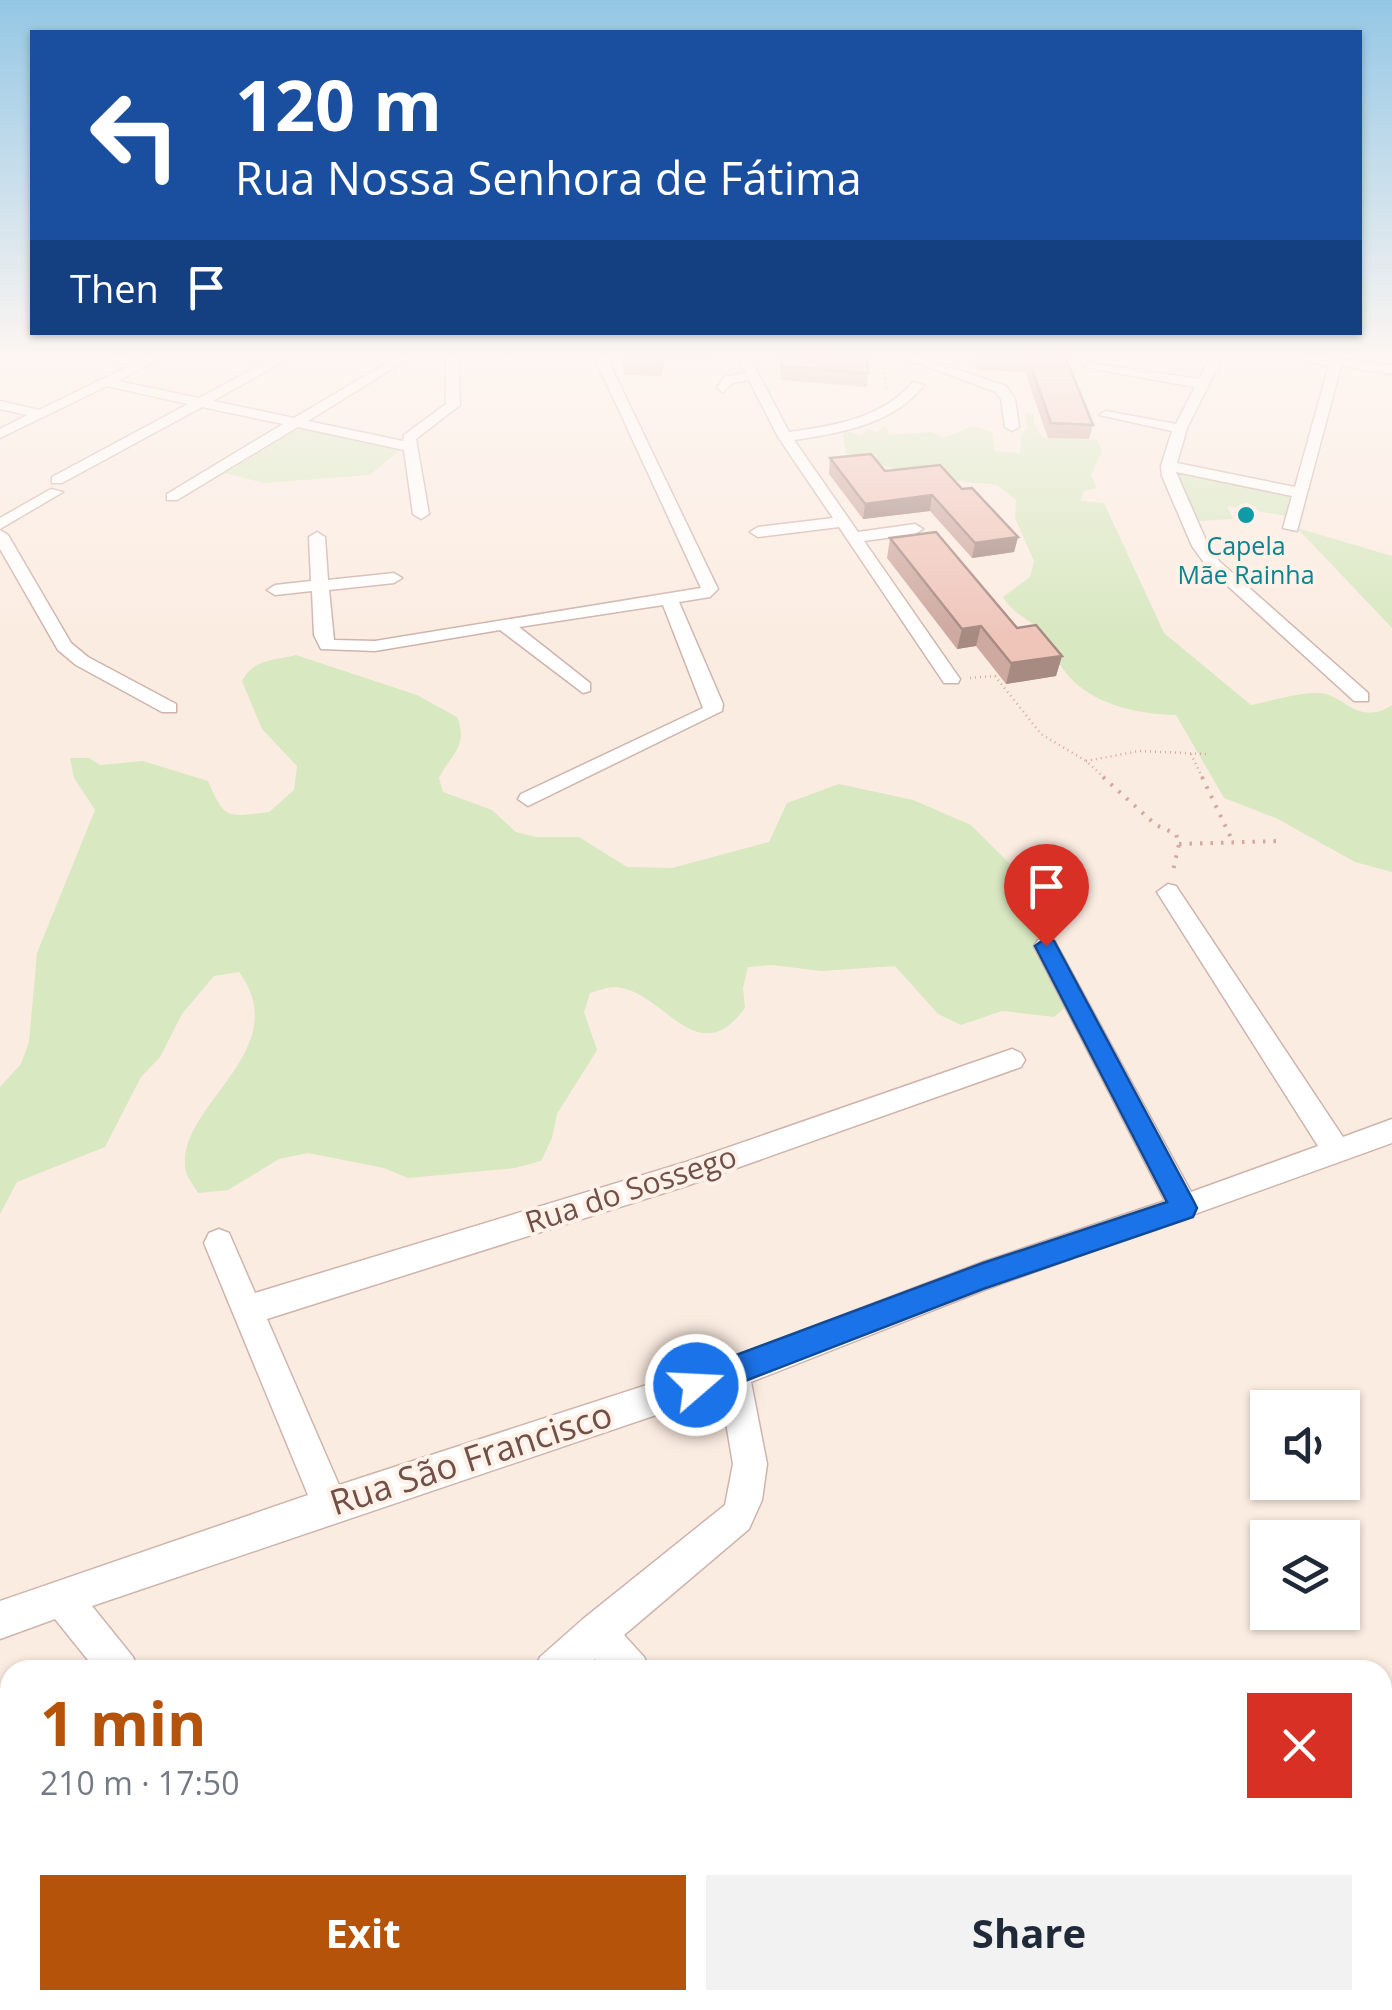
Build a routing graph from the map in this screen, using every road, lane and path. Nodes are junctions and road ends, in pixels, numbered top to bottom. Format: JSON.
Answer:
{"nodes":[{"id":1,"x":121,"y":448,"type":"edge"},
{"id":2,"x":256,"y":448,"type":"edge"},
{"id":3,"x":409,"y":448,"type":"edge"},
{"id":4,"x":644,"y":448,"type":"edge"},
{"id":5,"x":792,"y":448,"type":"edge"},
{"id":6,"x":1174,"y":448,"type":"edge"},
{"id":7,"x":1317,"y":448,"type":"edge"},
{"id":8,"x":1168,"y":466,"type":"junction"},
{"id":9,"x":1302,"y":493,"type":"junction"},
{"id":10,"x":172,"y":497,"type":"dead end"},
{"id":11,"x":421,"y":514,"type":"dead end"},
{"id":12,"x":840,"y":522,"type":"junction"},
{"id":13,"x":0,"y":524,"type":"edge"},
{"id":14,"x":1292,"y":528,"type":"dead end"},
{"id":15,"x":915,"y":530,"type":"edge"},
{"id":16,"x":758,"y":532,"type":"dead end"},
{"id":17,"x":0,"y":535,"type":"edge"},
{"id":18,"x":317,"y":538,"type":"dead end"},
{"id":19,"x":851,"y":538,"type":"junction"},
{"id":20,"x":394,"y":578,"type":"dead end"},
{"id":21,"x":320,"y":586,"type":"junction"},
{"id":22,"x":275,"y":590,"type":"dead end"},
{"id":23,"x":670,"y":599,"type":"junction"},
{"id":24,"x":504,"y":624,"type":"junction"},
{"id":25,"x":951,"y":679,"type":"joint"},
{"id":26,"x":583,"y":687,"type":"dead end"},
{"id":27,"x":1361,"y":697,"type":"dead end"},
{"id":28,"x":169,"y":708,"type":"dead end"},
{"id":29,"x":1190,"y":753,"type":"junction"},
{"id":30,"x":1207,"y":754,"type":"dead end"},
{"id":31,"x":1086,"y":761,"type":"junction"},
{"id":32,"x":528,"y":799,"type":"dead end"},
{"id":33,"x":1232,"y":840,"type":"junction"},
{"id":34,"x":1278,"y":842,"type":"dead end"},
{"id":35,"x":1179,"y":844,"type":"junction"},
{"id":36,"x":1168,"y":892,"type":"joint"},
{"id":37,"x":1046,"y":946,"type":"dead end"},
{"id":38,"x":1012,"y":1060,"type":"dead end"},
{"id":39,"x":1392,"y":1131,"type":"edge"},
{"id":40,"x":1337,"y":1152,"type":"junction"},
{"id":41,"x":1184,"y":1208,"type":"junction"},
{"id":42,"x":219,"y":1243,"type":"dead end"},
{"id":43,"x":247,"y":1310,"type":"junction"},
{"id":44,"x":733,"y":1372,"type":"junction"},
{"id":45,"x":330,"y":1505,"type":"junction"},
{"id":46,"x":61,"y":1598,"type":"junction"},
{"id":47,"x":0,"y":1620,"type":"edge"},
{"id":48,"x":596,"y":1632,"type":"junction"},
{"id":49,"x":112,"y":1660,"type":"edge"},
{"id":50,"x":564,"y":1660,"type":"edge"},
{"id":51,"x":622,"y":1660,"type":"edge"}],
"edges":[{"from":1,"to":13,"type":"street"},
{"from":2,"to":10,"type":"street"},
{"from":3,"to":11,"type":"street"},
{"from":4,"to":23,"type":"street"},
{"from":5,"to":12,"type":"street"},
{"from":6,"to":8,"type":"street"},
{"from":7,"to":9,"type":"street"},
{"from":8,"to":9,"type":"street"},
{"from":8,"to":27,"type":"street"},
{"from":9,"to":14,"type":"street"},
{"from":12,"to":16,"type":"street"},
{"from":12,"to":19,"type":"street"},
{"from":15,"to":19,"type":"street"},
{"from":17,"to":28,"type":"street"},
{"from":18,"to":21,"type":"street"},
{"from":19,"to":25,"type":"street"},
{"from":20,"to":21,"type":"street"},
{"from":21,"to":22,"type":"street"},
{"from":21,"to":24,"type":"street"},
{"from":23,"to":24,"type":"street"},
{"from":23,"to":32,"type":"street"},
{"from":24,"to":26,"type":"street"},
{"from":25,"to":31,"type":"path"},
{"from":29,"to":30,"type":"path"},
{"from":29,"to":31,"type":"path"},
{"from":29,"to":33,"type":"path"},
{"from":31,"to":35,"type":"path"},
{"from":33,"to":34,"type":"path"},
{"from":33,"to":35,"type":"path"},
{"from":35,"to":36,"type":"path"},
{"from":36,"to":40,"type":"street"},
{"from":37,"to":41,"type":"street"},
{"from":38,"to":43,"type":"street","name":"Rua do Sossego"},
{"from":39,"to":40,"type":"street","name":"Rua São Francisco"},
{"from":40,"to":41,"type":"street","name":"Rua São Francisco"},
{"from":41,"to":44,"type":"street","name":"Rua São Francisco"},
{"from":42,"to":43,"type":"street"},
{"from":43,"to":45,"type":"street"},
{"from":44,"to":45,"type":"street","name":"Rua São Francisco"},
{"from":44,"to":48,"type":"street"},
{"from":45,"to":46,"type":"street","name":"Rua São Francisco"},
{"from":46,"to":47,"type":"street","name":"Rua São Francisco"},
{"from":46,"to":49,"type":"street"},
{"from":48,"to":50,"type":"street"},
{"from":48,"to":51,"type":"street"}]}
